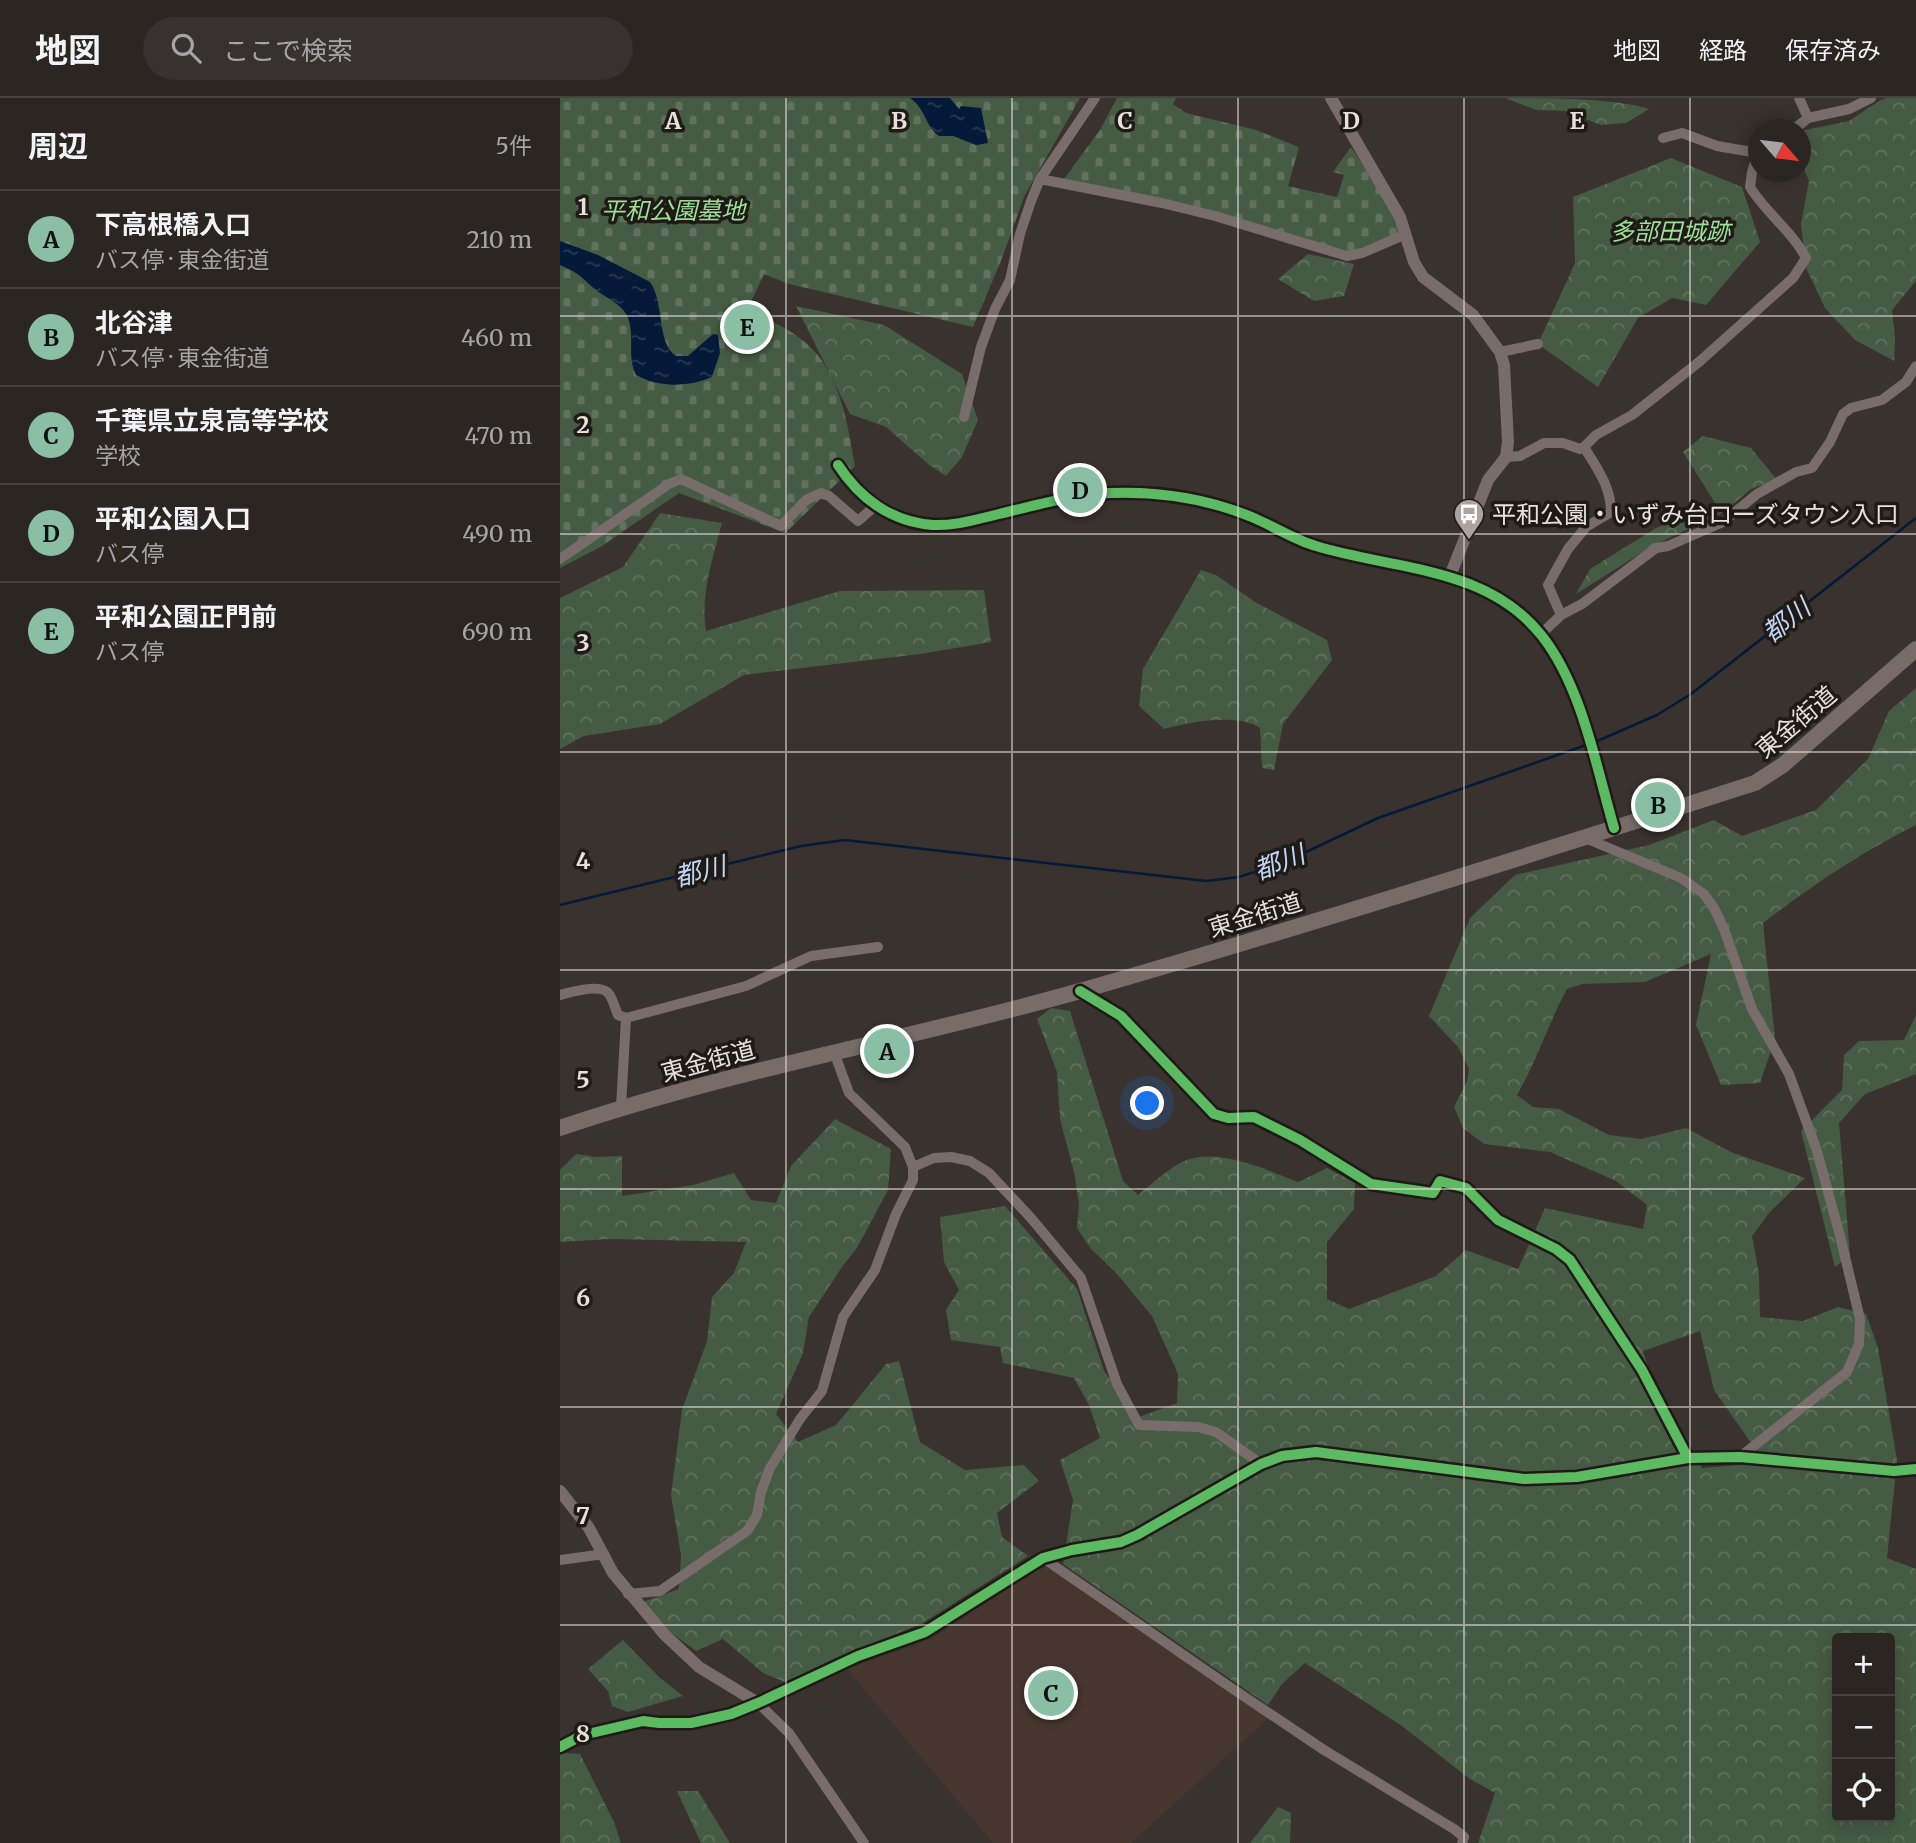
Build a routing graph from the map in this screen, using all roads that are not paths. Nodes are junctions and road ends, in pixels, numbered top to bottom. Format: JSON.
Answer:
{"nodes":[{"id":1,"x":1095,"y":98,"type":"edge"},
{"id":2,"x":1331,"y":98,"type":"edge"},
{"id":3,"x":1799,"y":98,"type":"edge"},
{"id":4,"x":1871,"y":98,"type":"edge"},
{"id":5,"x":1808,"y":118,"type":"joint"},
{"id":6,"x":1663,"y":138,"type":"dead end"},
{"id":7,"x":1748,"y":151,"type":"edge"},
{"id":8,"x":1040,"y":179,"type":"junction"},
{"id":9,"x":1751,"y":182,"type":"edge"},
{"id":10,"x":1404,"y":235,"type":"junction"},
{"id":11,"x":1538,"y":344,"type":"dead end"},
{"id":12,"x":1500,"y":352,"type":"junction"},
{"id":13,"x":1916,"y":366,"type":"edge"},
{"id":14,"x":964,"y":417,"type":"dead end"},
{"id":15,"x":1584,"y":447,"type":"junction"},
{"id":16,"x":1506,"y":457,"type":"junction"},
{"id":17,"x":838,"y":465,"type":"dead end"},
{"id":18,"x":875,"y":506,"type":"junction"},
{"id":19,"x":560,"y":559,"type":"edge"},
{"id":20,"x":1450,"y":576,"type":"junction"},
{"id":21,"x":1561,"y":615,"type":"junction"},
{"id":22,"x":1541,"y":635,"type":"junction"},
{"id":23,"x":1916,"y":649,"type":"edge"},
{"id":24,"x":1614,"y":828,"type":"junction"},
{"id":25,"x":1584,"y":838,"type":"junction"},
{"id":26,"x":878,"y":947,"type":"dead end"},
{"id":27,"x":1080,"y":991,"type":"junction"},
{"id":28,"x":560,"y":995,"type":"edge"},
{"id":29,"x":626,"y":1018,"type":"junction"},
{"id":30,"x":834,"y":1052,"type":"junction"},
{"id":31,"x":621,"y":1107,"type":"junction"},
{"id":32,"x":560,"y":1128,"type":"edge"},
{"id":33,"x":913,"y":1167,"type":"junction"},
{"id":34,"x":1688,"y":1458,"type":"junction"},
{"id":35,"x":1740,"y":1458,"type":"junction"},
{"id":36,"x":1261,"y":1464,"type":"junction"},
{"id":37,"x":1916,"y":1469,"type":"edge"},
{"id":38,"x":560,"y":1491,"type":"edge"},
{"id":39,"x":604,"y":1554,"type":"junction"},
{"id":40,"x":1043,"y":1558,"type":"junction"},
{"id":41,"x":560,"y":1560,"type":"edge"},
{"id":42,"x":628,"y":1594,"type":"junction"},
{"id":43,"x":758,"y":1703,"type":"junction"},
{"id":44,"x":560,"y":1747,"type":"edge"},
{"id":45,"x":864,"y":1843,"type":"edge"},
{"id":46,"x":1462,"y":1843,"type":"edge"}],
"edges":[{"from":1,"to":8,"type":"street"},
{"from":2,"to":10,"type":"street"},
{"from":3,"to":5,"type":"street"},
{"from":4,"to":5,"type":"street"},
{"from":6,"to":7,"type":"street"},
{"from":8,"to":10,"type":"street"},
{"from":8,"to":14,"type":"street"},
{"from":9,"to":15,"type":"street"},
{"from":10,"to":12,"type":"street"},
{"from":11,"to":12,"type":"street"},
{"from":12,"to":16,"type":"street"},
{"from":13,"to":21,"type":"street"},
{"from":15,"to":16,"type":"street"},
{"from":15,"to":21,"type":"street"},
{"from":16,"to":20,"type":"street"},
{"from":17,"to":18,"type":"street"},
{"from":18,"to":19,"type":"street"},
{"from":18,"to":20,"type":"street"},
{"from":20,"to":22,"type":"street"},
{"from":21,"to":22,"type":"street"},
{"from":22,"to":24,"type":"street"},
{"from":23,"to":24,"type":"highway","name":"東金街道"},
{"from":24,"to":25,"type":"highway","name":"東金街道"},
{"from":25,"to":27,"type":"highway","name":"東金街道"},
{"from":25,"to":35,"type":"street"},
{"from":26,"to":29,"type":"street"},
{"from":27,"to":30,"type":"highway","name":"東金街道"},
{"from":27,"to":34,"type":"street"},
{"from":28,"to":29,"type":"street"},
{"from":29,"to":31,"type":"street"},
{"from":30,"to":31,"type":"highway","name":"東金街道"},
{"from":30,"to":33,"type":"street"},
{"from":31,"to":32,"type":"highway","name":"東金街道"},
{"from":33,"to":36,"type":"street"},
{"from":33,"to":42,"type":"street"},
{"from":34,"to":35,"type":"street"},
{"from":34,"to":36,"type":"street"},
{"from":35,"to":37,"type":"street"},
{"from":36,"to":40,"type":"street"},
{"from":38,"to":39,"type":"street"},
{"from":39,"to":41,"type":"street"},
{"from":39,"to":42,"type":"street"},
{"from":40,"to":43,"type":"street"},
{"from":40,"to":46,"type":"street"},
{"from":42,"to":43,"type":"street"},
{"from":43,"to":44,"type":"street"},
{"from":43,"to":45,"type":"street"}]}
